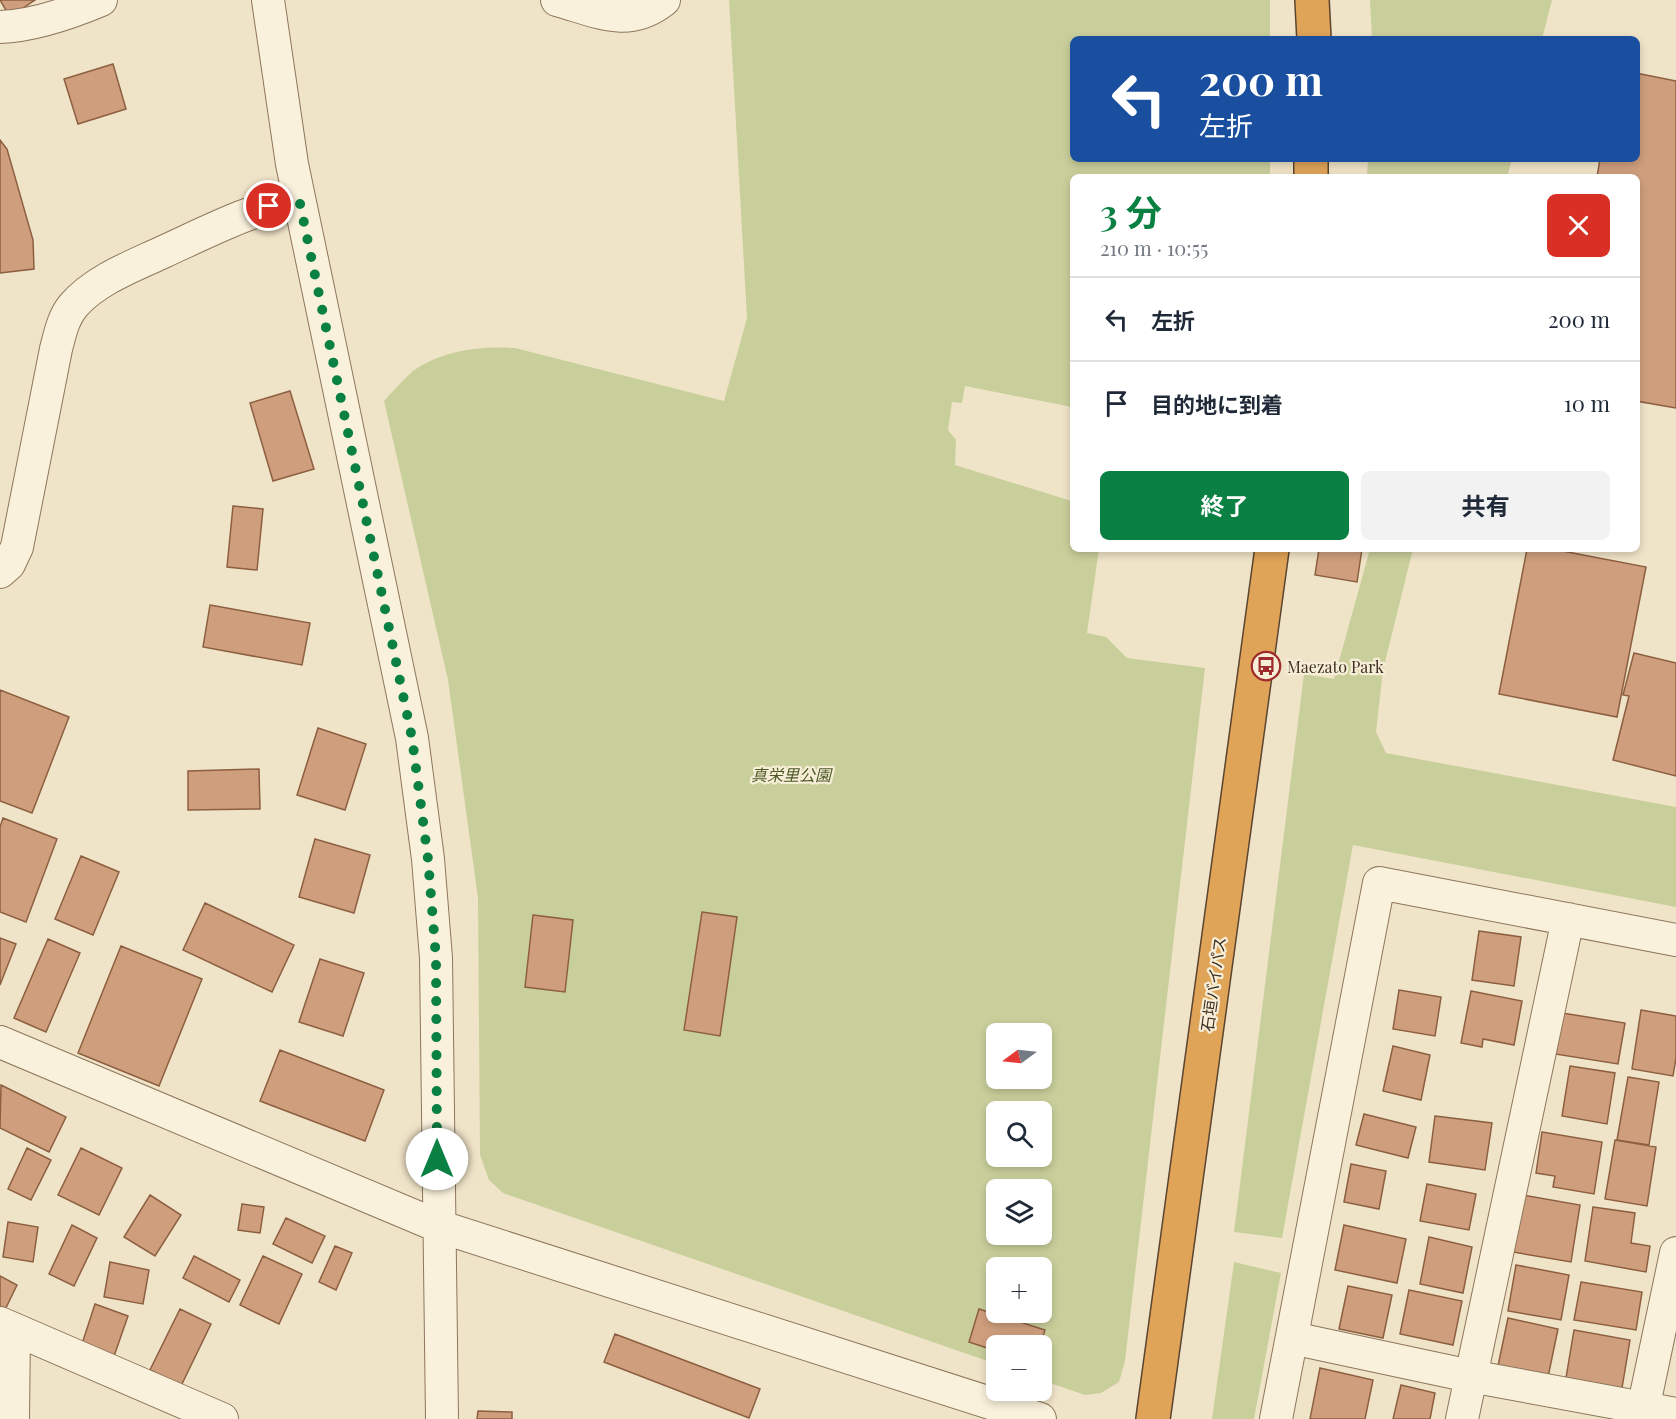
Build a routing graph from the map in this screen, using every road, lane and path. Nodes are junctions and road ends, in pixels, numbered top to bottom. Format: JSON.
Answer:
{"nodes":[{"id":1,"x":101,"y":0,"type":"edge"},
{"id":2,"x":268,"y":0,"type":"edge"},
{"id":3,"x":557,"y":0,"type":"edge"},
{"id":4,"x":664,"y":0,"type":"edge"},
{"id":5,"x":1312,"y":0,"type":"edge"},
{"id":6,"x":0,"y":27,"type":"edge"},
{"id":7,"x":1314,"y":36,"type":"edge"},
{"id":8,"x":299,"y":199,"type":"junction"},
{"id":9,"x":1272,"y":552,"type":"edge"},
{"id":10,"x":0,"y":572,"type":"edge"},
{"id":11,"x":1568,"y":919,"type":"junction"},
{"id":12,"x":1676,"y":940,"type":"edge"},
{"id":13,"x":0,"y":1042,"type":"edge"},
{"id":14,"x":438,"y":1226,"type":"junction"},
{"id":15,"x":1676,"y":1252,"type":"edge"},
{"id":16,"x":7,"y":1326,"type":"edge"},
{"id":17,"x":1292,"y":1338,"type":"junction"},
{"id":18,"x":1470,"y":1376,"type":"junction"},
{"id":19,"x":1642,"y":1413,"type":"edge"},
{"id":20,"x":1676,"y":1414,"type":"edge"},
{"id":21,"x":214,"y":1417,"type":"edge"},
{"id":22,"x":13,"y":1419,"type":"edge"},
{"id":23,"x":442,"y":1419,"type":"edge"},
{"id":24,"x":1040,"y":1419,"type":"edge"},
{"id":25,"x":1153,"y":1419,"type":"edge"},
{"id":26,"x":1276,"y":1419,"type":"edge"},
{"id":27,"x":1462,"y":1419,"type":"edge"}],
"edges":[{"from":1,"to":6,"type":"street"},
{"from":2,"to":8,"type":"street"},
{"from":3,"to":4,"type":"street"},
{"from":5,"to":7,"type":"highway"},
{"from":8,"to":10,"type":"street"},
{"from":8,"to":14,"type":"street"},
{"from":9,"to":25,"type":"highway","name":"石垣バイパス"},
{"from":11,"to":12,"type":"street"},
{"from":11,"to":17,"type":"street"},
{"from":11,"to":18,"type":"street"},
{"from":13,"to":14,"type":"street"},
{"from":14,"to":23,"type":"street"},
{"from":14,"to":24,"type":"street"},
{"from":15,"to":19,"type":"street"},
{"from":16,"to":21,"type":"street"},
{"from":16,"to":22,"type":"street"},
{"from":17,"to":18,"type":"street"},
{"from":17,"to":26,"type":"street"},
{"from":18,"to":19,"type":"street"},
{"from":18,"to":27,"type":"street"},
{"from":19,"to":20,"type":"street"}]}
